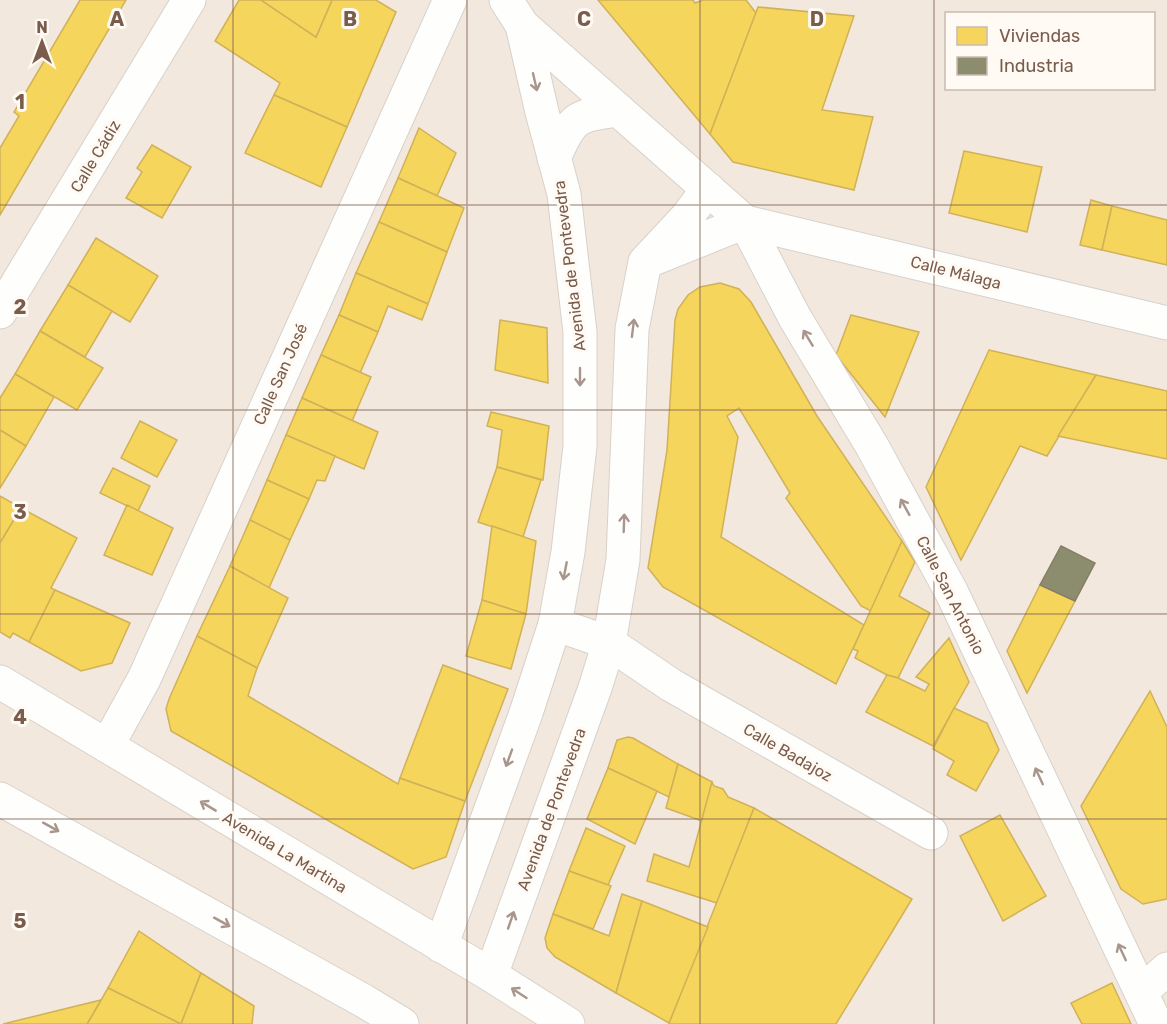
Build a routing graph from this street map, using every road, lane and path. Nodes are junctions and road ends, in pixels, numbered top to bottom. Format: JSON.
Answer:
{"nodes":[{"id":1,"x":189,"y":0,"type":"edge"},
{"id":2,"x":450,"y":0,"type":"edge"},
{"id":3,"x":514,"y":12,"type":"edge"},
{"id":4,"x":618,"y":110,"type":"junction"},
{"id":5,"x":554,"y":158,"type":"junction"},
{"id":6,"x":708,"y":189,"type":"junction"},
{"id":7,"x":745,"y":222,"type":"junction"},
{"id":8,"x":645,"y":262,"type":"junction"},
{"id":9,"x":0,"y":312,"type":"edge"},
{"id":10,"x":1167,"y":323,"type":"edge"},
{"id":11,"x":555,"y":624,"type":"junction"},
{"id":12,"x":609,"y":643,"type":"junction"},
{"id":13,"x":646,"y":669,"type":"junction"},
{"id":14,"x":0,"y":682,"type":"edge"},
{"id":15,"x":595,"y":688,"type":"junction"},
{"id":16,"x":107,"y":746,"type":"junction"},
{"id":17,"x":0,"y":799,"type":"edge"},
{"id":18,"x":931,"y":833,"type":"dead end"},
{"id":19,"x":441,"y":946,"type":"junction"},
{"id":20,"x":1167,"y":969,"type":"edge"},
{"id":21,"x":491,"y":975,"type":"junction"},
{"id":22,"x":1141,"y":992,"type":"junction"},
{"id":23,"x":370,"y":1012,"type":"edge"},
{"id":24,"x":402,"y":1024,"type":"edge"},
{"id":25,"x":568,"y":1024,"type":"edge"},
{"id":26,"x":1156,"y":1024,"type":"edge"}],
"edges":[{"from":1,"to":9,"type":"street","name":"Calle Cádiz"},
{"from":2,"to":16,"type":"street","name":"Calle San José"},
{"from":3,"to":4,"type":"street","name":"Avenida de Pontevedra"},
{"from":3,"to":5,"type":"street","name":"Avenida de Pontevedra","one_way":true},
{"from":4,"to":5,"type":"street","name":"Avenida de Pontevedra"},
{"from":4,"to":6,"type":"street","name":"Avenida de Pontevedra"},
{"from":5,"to":11,"type":"street","name":"Avenida de Pontevedra","one_way":true},
{"from":6,"to":7,"type":"street","name":"Calle San Antonio"},
{"from":6,"to":8,"type":"street"},
{"from":7,"to":8,"type":"street"},
{"from":7,"to":10,"type":"street","name":"Calle Málaga"},
{"from":22,"to":7,"type":"street","name":"Calle San Antonio","one_way":true},
{"from":12,"to":8,"type":"street","name":"Avenida de Pontevedra","one_way":true},
{"from":11,"to":12,"type":"street"},
{"from":11,"to":19,"type":"street","name":"Avenida de Pontevedra","one_way":true},
{"from":12,"to":13,"type":"street","name":"Calle Badajoz"},
{"from":12,"to":15,"type":"street","name":"Avenida de Pontevedra"},
{"from":13,"to":15,"type":"street"},
{"from":13,"to":18,"type":"street","name":"Calle Badajoz"},
{"from":14,"to":16,"type":"street","name":"Avenida La Martina"},
{"from":21,"to":15,"type":"street","name":"Avenida de Pontevedra","one_way":true},
{"from":19,"to":16,"type":"street","name":"Avenida La Martina","one_way":true},
{"from":17,"to":23,"type":"street","one_way":true},
{"from":19,"to":21,"type":"street","name":"Avenida La Martina"},
{"from":20,"to":22,"type":"street"},
{"from":25,"to":21,"type":"street","name":"Avenida La Martina","one_way":true},
{"from":22,"to":26,"type":"street","name":"Calle San Antonio"},
{"from":23,"to":24,"type":"street"}]}
